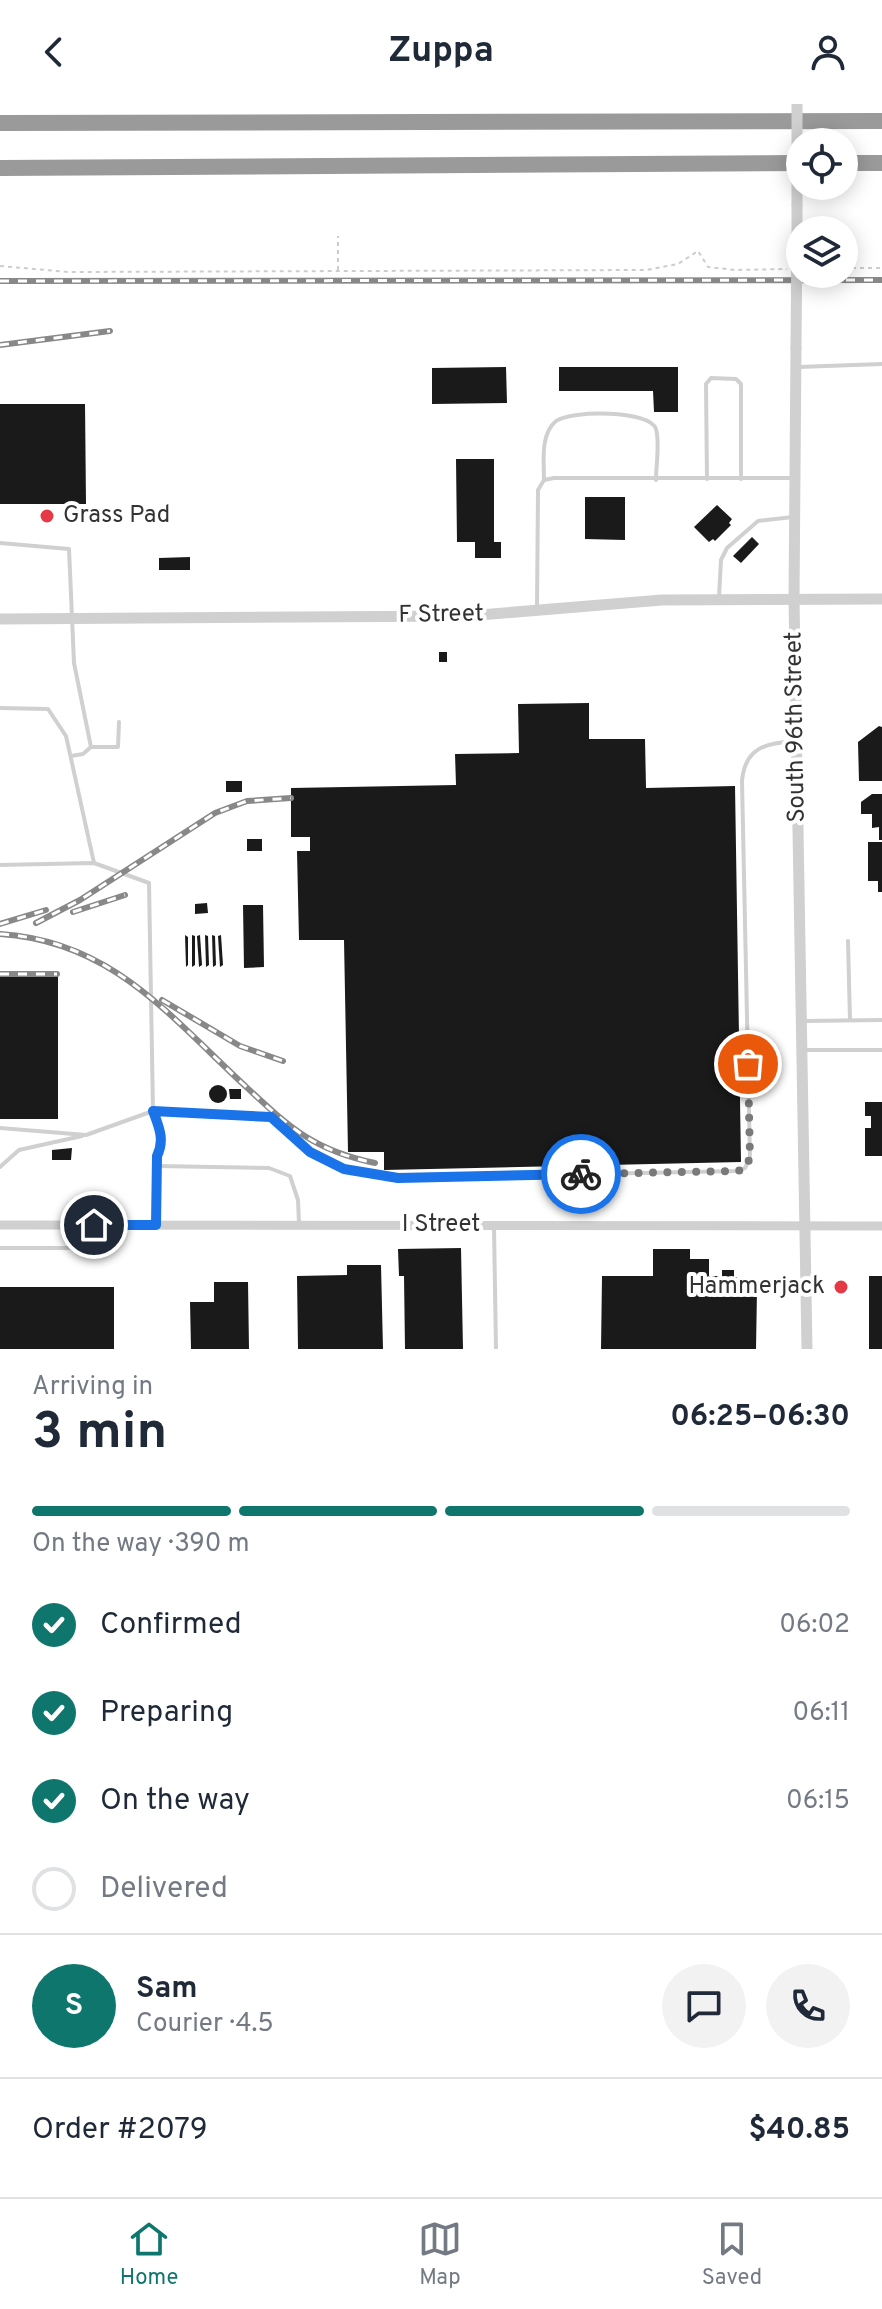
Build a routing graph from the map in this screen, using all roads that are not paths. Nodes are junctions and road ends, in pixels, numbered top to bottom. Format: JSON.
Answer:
{"nodes":[{"id":1,"x":797,"y":104,"type":"edge"},
{"id":2,"x":882,"y":121,"type":"edge"},
{"id":3,"x":0,"y":123,"type":"edge"},
{"id":4,"x":786,"y":163,"type":"edge"},
{"id":5,"x":858,"y":163,"type":"edge"},
{"id":6,"x":882,"y":163,"type":"edge"},
{"id":7,"x":0,"y":168,"type":"edge"},
{"id":8,"x":882,"y":364,"type":"edge"},
{"id":9,"x":796,"y":367,"type":"junction"},
{"id":10,"x":794,"y":478,"type":"junction"},
{"id":11,"x":707,"y":479,"type":"junction"},
{"id":12,"x":741,"y":479,"type":"junction"},
{"id":13,"x":544,"y":480,"type":"junction"},
{"id":14,"x":656,"y":480,"type":"junction"},
{"id":15,"x":794,"y":517,"type":"junction"},
{"id":16,"x":0,"y":543,"type":"edge"},
{"id":17,"x":719,"y":599,"type":"junction"},
{"id":18,"x":794,"y":599,"type":"junction"},
{"id":19,"x":882,"y":599,"type":"edge"},
{"id":20,"x":537,"y":611,"type":"junction"},
{"id":21,"x":74,"y":618,"type":"junction"},
{"id":22,"x":0,"y":619,"type":"edge"},
{"id":23,"x":0,"y":708,"type":"edge"},
{"id":24,"x":119,"y":722,"type":"dead end"},
{"id":25,"x":796,"y":741,"type":"junction"},
{"id":26,"x":91,"y":747,"type":"junction"},
{"id":27,"x":71,"y":756,"type":"junction"},
{"id":28,"x":94,"y":863,"type":"junction"},
{"id":29,"x":0,"y":865,"type":"edge"},
{"id":30,"x":848,"y":941,"type":"dead end"},
{"id":31,"x":850,"y":1020,"type":"junction"},
{"id":32,"x":882,"y":1020,"type":"edge"},
{"id":33,"x":801,"y":1021,"type":"junction"},
{"id":34,"x":802,"y":1050,"type":"junction"},
{"id":35,"x":882,"y":1050,"type":"edge"},
{"id":36,"x":153,"y":1111,"type":"junction"},
{"id":37,"x":0,"y":1128,"type":"edge"},
{"id":38,"x":86,"y":1135,"type":"junction"},
{"id":39,"x":157,"y":1166,"type":"junction"},
{"id":40,"x":0,"y":1167,"type":"edge"},
{"id":41,"x":0,"y":1225,"type":"edge"},
{"id":42,"x":94,"y":1225,"type":"junction"},
{"id":43,"x":156,"y":1225,"type":"junction"},
{"id":44,"x":299,"y":1225,"type":"junction"},
{"id":45,"x":494,"y":1225,"type":"junction"},
{"id":46,"x":805,"y":1225,"type":"junction"},
{"id":47,"x":882,"y":1226,"type":"edge"},
{"id":48,"x":0,"y":1248,"type":"edge"},
{"id":49,"x":496,"y":1349,"type":"edge"},
{"id":50,"x":807,"y":1349,"type":"edge"}],
"edges":[{"from":1,"to":9,"type":"street","name":"South 96th Street","bridge":true},
{"from":2,"to":3,"type":"highway"},
{"from":4,"to":7,"type":"highway"},
{"from":5,"to":6,"type":"highway"},
{"from":8,"to":9,"type":"lane"},
{"from":9,"to":10,"type":"street","name":"South 96th Street"},
{"from":10,"to":12,"type":"lane"},
{"from":10,"to":15,"type":"street","name":"South 96th Street"},
{"from":11,"to":12,"type":"lane"},
{"from":11,"to":12,"type":"lane"},
{"from":11,"to":14,"type":"lane"},
{"from":13,"to":14,"type":"lane"},
{"from":13,"to":14,"type":"lane"},
{"from":13,"to":20,"type":"lane"},
{"from":15,"to":17,"type":"lane"},
{"from":15,"to":18,"type":"street","name":"South 96th Street"},
{"from":16,"to":21,"type":"lane"},
{"from":17,"to":18,"type":"street","name":"F Street"},
{"from":17,"to":20,"type":"street","name":"F Street"},
{"from":18,"to":19,"type":"street","name":"F Street"},
{"from":18,"to":25,"type":"street","name":"South 96th Street"},
{"from":20,"to":21,"type":"street","name":"F Street"},
{"from":21,"to":22,"type":"street","name":"F Street"},
{"from":21,"to":26,"type":"lane"},
{"from":23,"to":27,"type":"lane"},
{"from":24,"to":26,"type":"lane"},
{"from":25,"to":33,"type":"street","name":"South 96th Street"},
{"from":25,"to":36,"type":"lane"},
{"from":26,"to":27,"type":"lane"},
{"from":27,"to":28,"type":"lane"},
{"from":28,"to":29,"type":"lane"},
{"from":28,"to":36,"type":"lane"},
{"from":30,"to":31,"type":"lane"},
{"from":31,"to":32,"type":"lane"},
{"from":31,"to":33,"type":"lane"},
{"from":33,"to":34,"type":"street","name":"South 96th Street"},
{"from":34,"to":35,"type":"lane"},
{"from":34,"to":46,"type":"street","name":"South 96th Street"},
{"from":36,"to":38,"type":"lane"},
{"from":36,"to":39,"type":"lane"},
{"from":37,"to":38,"type":"lane"},
{"from":38,"to":40,"type":"lane"},
{"from":39,"to":43,"type":"lane"},
{"from":39,"to":44,"type":"lane"},
{"from":41,"to":42,"type":"street","name":"I Street"},
{"from":42,"to":43,"type":"street","name":"I Street"},
{"from":42,"to":48,"type":"lane"},
{"from":43,"to":44,"type":"street","name":"I Street"},
{"from":44,"to":45,"type":"street","name":"I Street"},
{"from":45,"to":46,"type":"street","name":"I Street"},
{"from":45,"to":49,"type":"lane"},
{"from":46,"to":47,"type":"street","name":"I Street"},
{"from":46,"to":50,"type":"street","name":"South 96th Street"}]}
